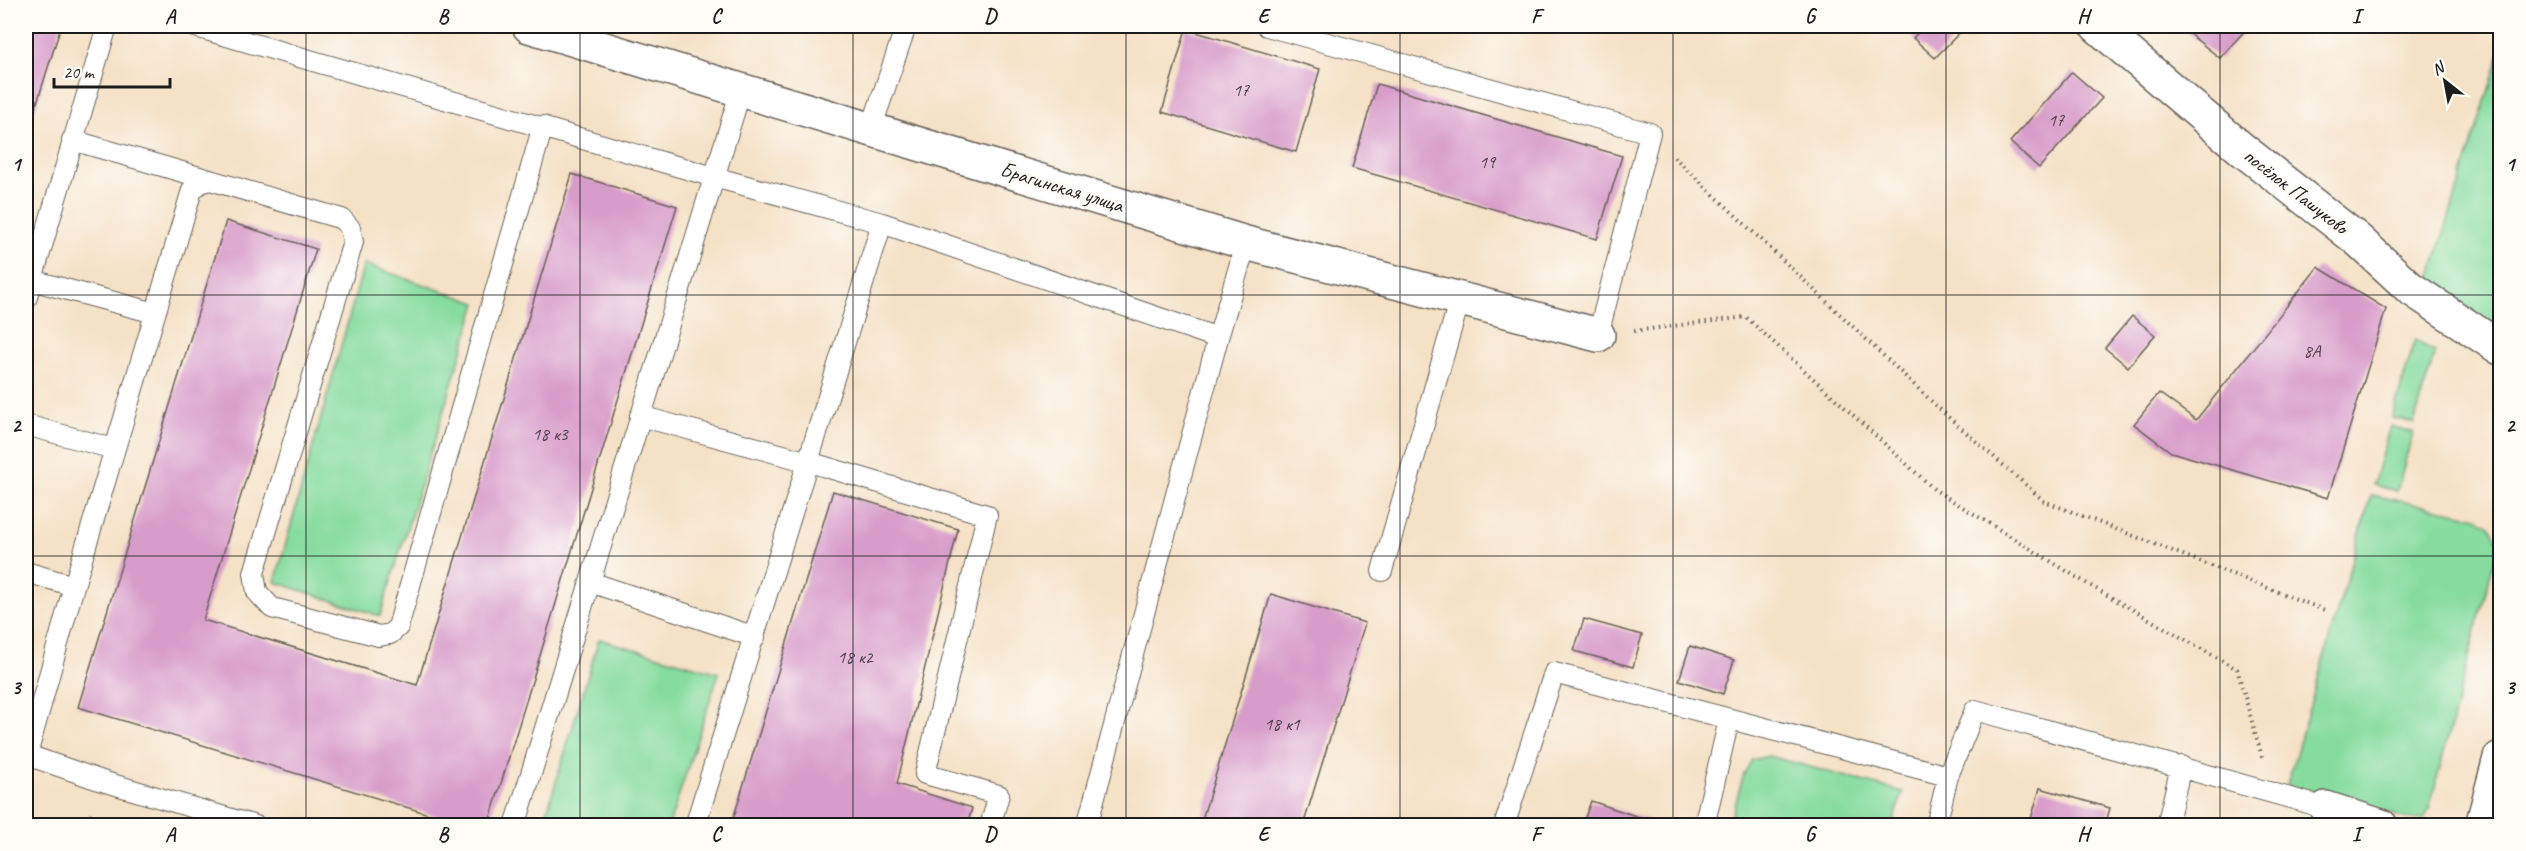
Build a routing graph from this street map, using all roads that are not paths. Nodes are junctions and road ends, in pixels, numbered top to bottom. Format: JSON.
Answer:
{"nodes":[{"id":1,"x":106,"y":26,"type":"edge"},
{"id":2,"x":192,"y":26,"type":"edge"},
{"id":3,"x":529,"y":26,"type":"edge"},
{"id":4,"x":906,"y":26,"type":"edge"},
{"id":5,"x":1268,"y":26,"type":"edge"},
{"id":6,"x":2097,"y":26,"type":"edge"},
{"id":7,"x":741,"y":90,"type":"junction"},
{"id":8,"x":543,"y":126,"type":"junction"},
{"id":9,"x":871,"y":129,"type":"junction"},
{"id":10,"x":72,"y":140,"type":"junction"},
{"id":11,"x":714,"y":177,"type":"junction"},
{"id":12,"x":210,"y":180,"type":"junction"},
{"id":13,"x":882,"y":223,"type":"junction"},
{"id":14,"x":1246,"y":243,"type":"junction"},
{"id":15,"x":32,"y":280,"type":"junction"},
{"id":16,"x":1460,"y":298,"type":"junction"},
{"id":17,"x":26,"y":300,"type":"edge"},
{"id":18,"x":155,"y":313,"type":"junction"},
{"id":19,"x":1598,"y":335,"type":"joint"},
{"id":20,"x":1218,"y":338,"type":"junction"},
{"id":21,"x":2500,"y":348,"type":"edge"},
{"id":22,"x":640,"y":416,"type":"junction"},
{"id":23,"x":26,"y":424,"type":"edge"},
{"id":24,"x":114,"y":449,"type":"junction"},
{"id":25,"x":808,"y":462,"type":"junction"},
{"id":26,"x":1382,"y":571,"type":"dead end"},
{"id":27,"x":26,"y":572,"type":"edge"},
{"id":28,"x":590,"y":582,"type":"junction"},
{"id":29,"x":74,"y":586,"type":"junction"},
{"id":30,"x":755,"y":637,"type":"junction"},
{"id":31,"x":1729,"y":720,"type":"junction"},
{"id":32,"x":29,"y":729,"type":"edge"},
{"id":33,"x":2500,"y":758,"type":"edge"},
{"id":34,"x":2181,"y":766,"type":"junction"},
{"id":35,"x":1948,"y":776,"type":"junction"},
{"id":36,"x":2326,"y":808,"type":"joint"},
{"id":37,"x":256,"y":825,"type":"edge"},
{"id":38,"x":515,"y":825,"type":"edge"},
{"id":39,"x":695,"y":825,"type":"edge"},
{"id":40,"x":990,"y":825,"type":"edge"},
{"id":41,"x":1087,"y":825,"type":"edge"},
{"id":42,"x":1504,"y":825,"type":"edge"},
{"id":43,"x":1704,"y":825,"type":"edge"},
{"id":44,"x":1936,"y":825,"type":"edge"},
{"id":45,"x":2167,"y":825,"type":"edge"},
{"id":46,"x":2381,"y":825,"type":"edge"},
{"id":47,"x":2482,"y":825,"type":"edge"}],
"edges":[{"from":1,"to":10,"type":"lane"},
{"from":2,"to":8,"type":"lane"},
{"from":3,"to":7,"type":"street","name":"Брагинская улица"},
{"from":4,"to":9,"type":"lane"},
{"from":5,"to":19,"type":"lane"},
{"from":6,"to":21,"type":"street","name":"посёлок Пашуково"},
{"from":7,"to":9,"type":"street","name":"Брагинская улица"},
{"from":7,"to":11,"type":"lane"},
{"from":8,"to":11,"type":"lane"},
{"from":8,"to":12,"type":"lane"},
{"from":9,"to":14,"type":"street","name":"Брагинская улица"},
{"from":10,"to":12,"type":"lane"},
{"from":10,"to":15,"type":"lane"},
{"from":11,"to":13,"type":"lane"},
{"from":11,"to":22,"type":"lane"},
{"from":12,"to":18,"type":"lane"},
{"from":13,"to":20,"type":"lane"},
{"from":13,"to":25,"type":"lane"},
{"from":14,"to":16,"type":"street","name":"Брагинская улица"},
{"from":14,"to":20,"type":"lane"},
{"from":15,"to":17,"type":"lane"},
{"from":15,"to":18,"type":"lane"},
{"from":16,"to":19,"type":"street","name":"Брагинская улица"},
{"from":16,"to":26,"type":"lane"},
{"from":18,"to":24,"type":"lane"},
{"from":20,"to":41,"type":"lane"},
{"from":22,"to":25,"type":"lane"},
{"from":22,"to":28,"type":"lane"},
{"from":23,"to":24,"type":"lane"},
{"from":24,"to":29,"type":"lane"},
{"from":25,"to":30,"type":"lane"},
{"from":25,"to":40,"type":"lane"},
{"from":27,"to":29,"type":"lane"},
{"from":28,"to":30,"type":"lane"},
{"from":28,"to":38,"type":"lane"},
{"from":29,"to":32,"type":"lane"},
{"from":30,"to":39,"type":"lane"},
{"from":31,"to":35,"type":"lane"},
{"from":31,"to":42,"type":"lane"},
{"from":31,"to":43,"type":"lane"},
{"from":32,"to":37,"type":"lane"},
{"from":33,"to":47,"type":"street"},
{"from":34,"to":35,"type":"lane"},
{"from":34,"to":36,"type":"lane"},
{"from":34,"to":45,"type":"lane"},
{"from":35,"to":44,"type":"lane"},
{"from":36,"to":46,"type":"street"}]}
